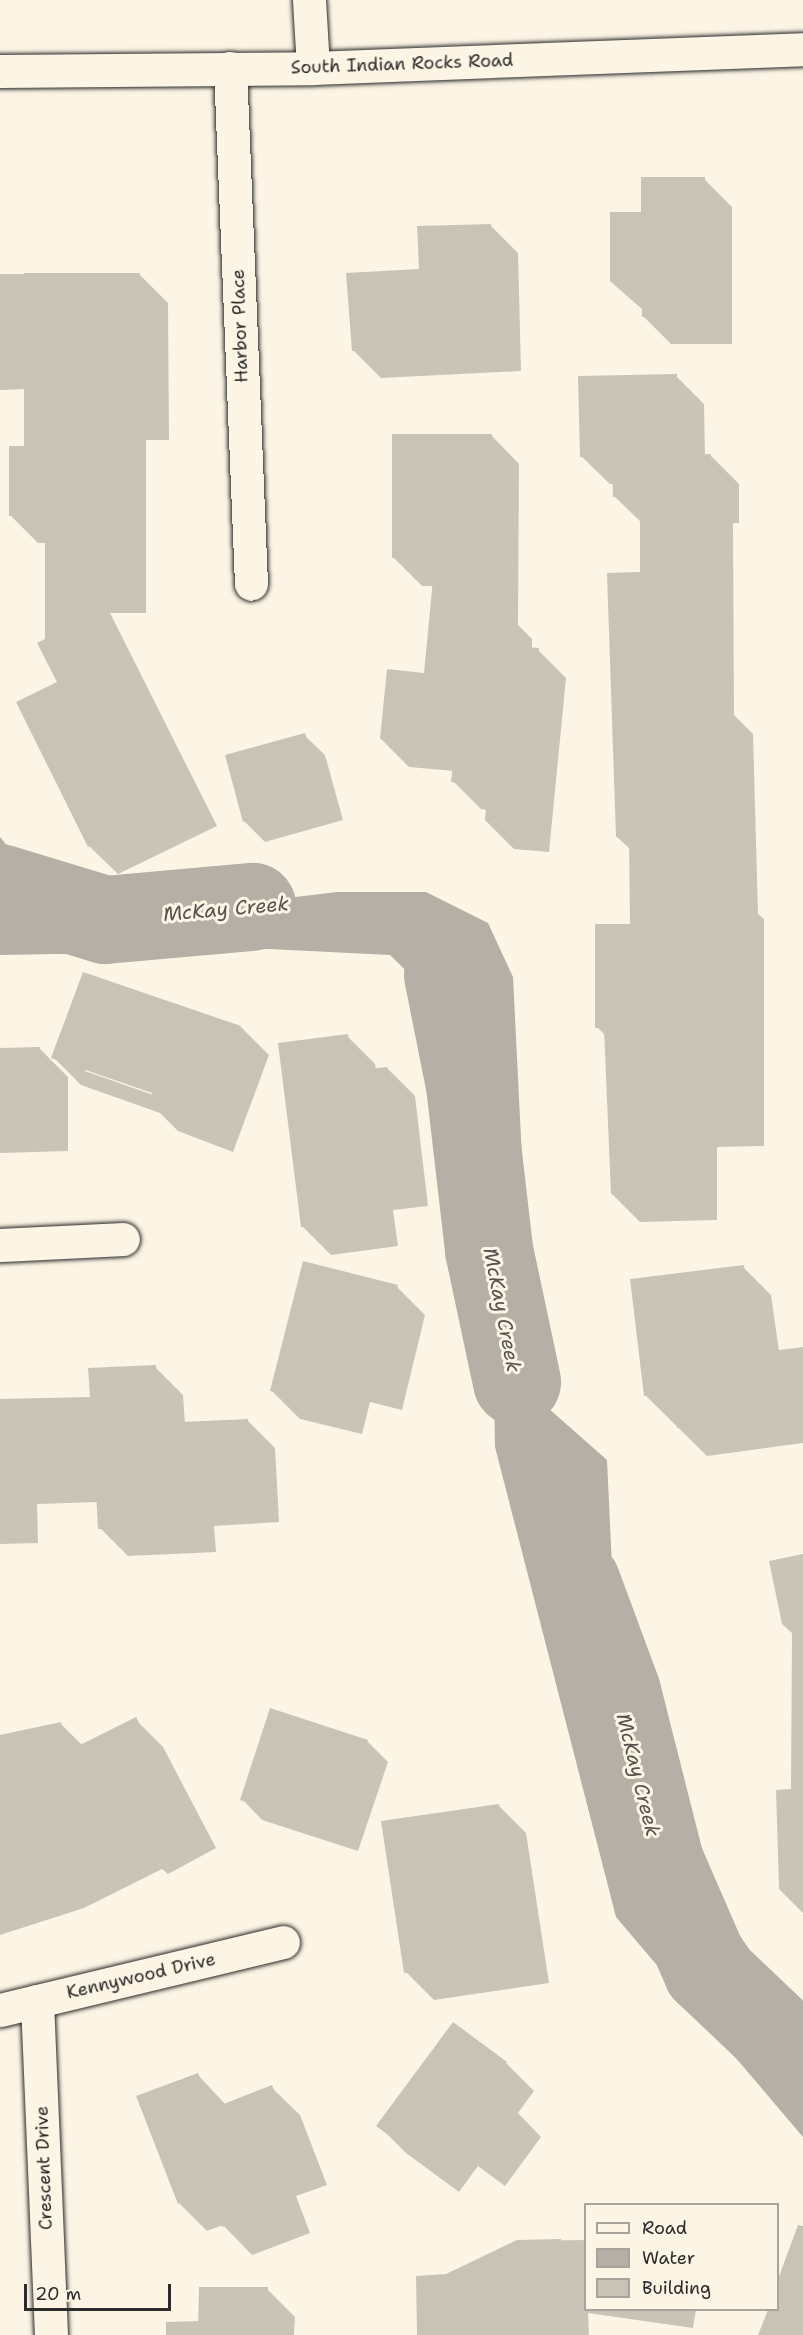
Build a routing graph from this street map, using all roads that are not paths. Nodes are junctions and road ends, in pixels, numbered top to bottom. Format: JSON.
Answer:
{"nodes":[{"id":1,"x":309,"y":0,"type":"edge"},
{"id":2,"x":803,"y":49,"type":"edge"},
{"id":3,"x":230,"y":68,"type":"junction"},
{"id":4,"x":312,"y":68,"type":"junction"},
{"id":5,"x":0,"y":71,"type":"edge"},
{"id":6,"x":251,"y":584,"type":"dead end"},
{"id":7,"x":123,"y":1239,"type":"dead end"},
{"id":8,"x":0,"y":1245,"type":"edge"},
{"id":9,"x":283,"y":1942,"type":"dead end"},
{"id":10,"x":37,"y":2001,"type":"junction"},
{"id":11,"x":0,"y":2010,"type":"edge"},
{"id":12,"x":51,"y":2335,"type":"edge"}],
"edges":[{"from":1,"to":4,"type":"street"},
{"from":2,"to":4,"type":"street","name":"South Indian Rocks Road"},
{"from":3,"to":4,"type":"street","name":"South Indian Rocks Road"},
{"from":3,"to":5,"type":"street","name":"South Indian Rocks Road"},
{"from":3,"to":6,"type":"street","name":"Harbor Place"},
{"from":7,"to":8,"type":"street"},
{"from":9,"to":10,"type":"street","name":"Kennywood Drive"},
{"from":10,"to":11,"type":"street","name":"Kennywood Drive"},
{"from":10,"to":12,"type":"street","name":"Crescent Drive"}]}
